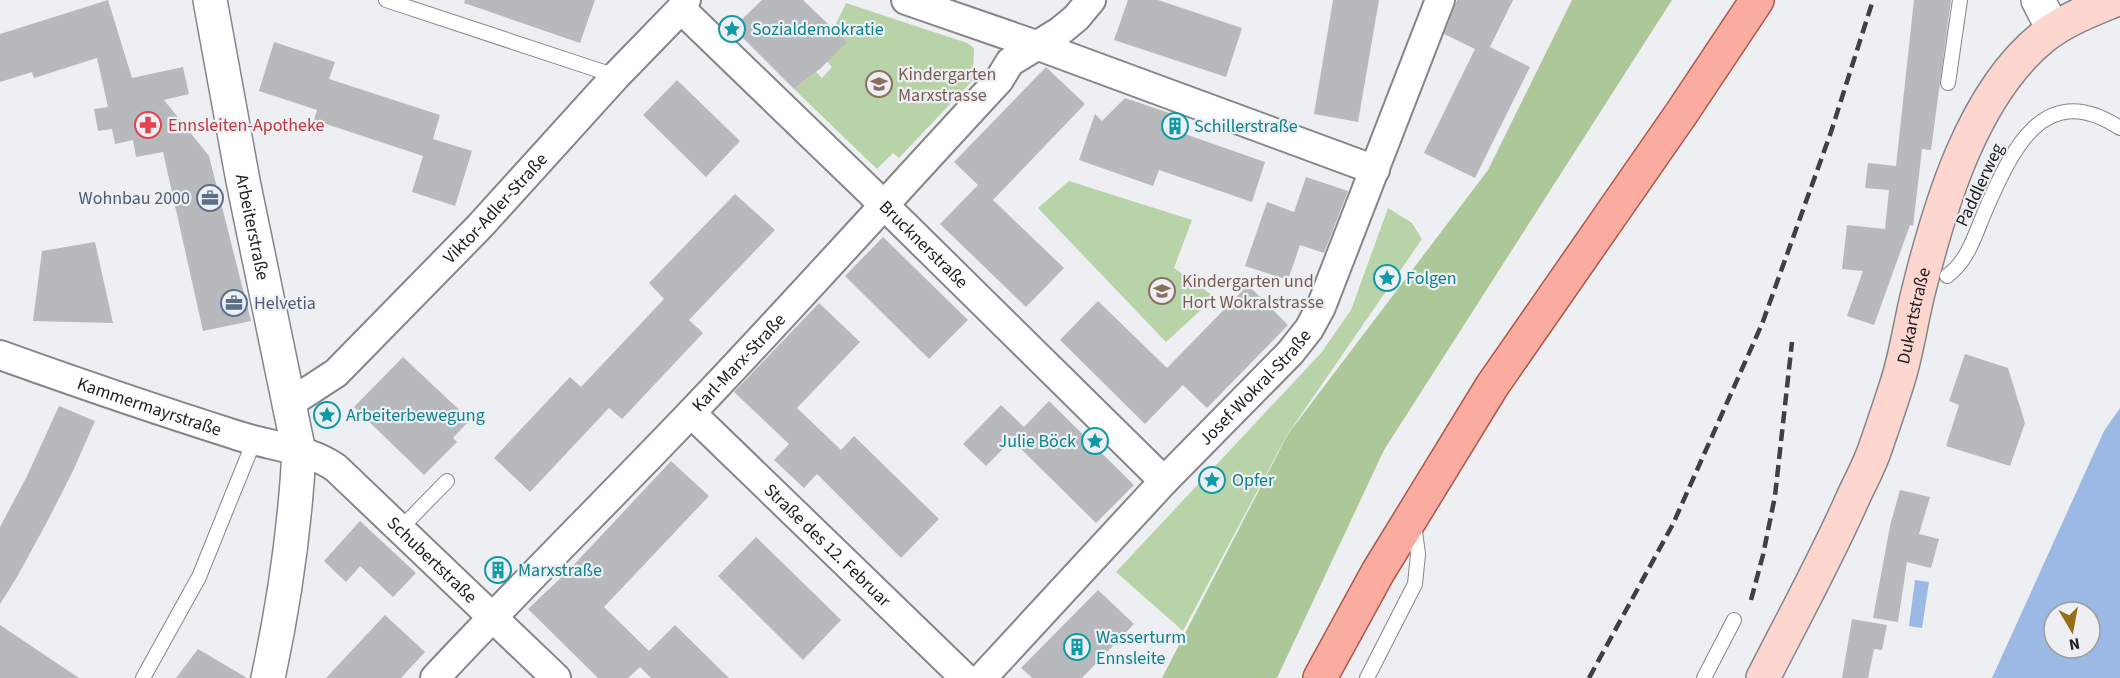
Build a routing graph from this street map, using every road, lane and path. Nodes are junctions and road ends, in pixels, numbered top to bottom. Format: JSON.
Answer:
{"nodes":[{"id":1,"x":210,"y":0,"type":"edge"},
{"id":2,"x":386,"y":0,"type":"edge"},
{"id":3,"x":906,"y":0,"type":"edge"},
{"id":4,"x":1091,"y":0,"type":"edge"},
{"id":5,"x":1440,"y":0,"type":"edge"},
{"id":6,"x":1757,"y":0,"type":"edge"},
{"id":7,"x":1960,"y":0,"type":"edge"},
{"id":8,"x":2038,"y":0,"type":"edge"},
{"id":9,"x":2115,"y":0,"type":"edge"},
{"id":10,"x":683,"y":5,"type":"edge"},
{"id":11,"x":2083,"y":6,"type":"edge"},
{"id":12,"x":2053,"y":29,"type":"junction"},
{"id":13,"x":1036,"y":45,"type":"junction"},
{"id":14,"x":616,"y":76,"type":"junction"},
{"id":15,"x":1948,"y":83,"type":"dead end"},
{"id":16,"x":2118,"y":124,"type":"edge"},
{"id":17,"x":1376,"y":170,"type":"junction"},
{"id":18,"x":885,"y":206,"type":"junction"},
{"id":19,"x":1947,"y":276,"type":"dead end"},
{"id":20,"x":1,"y":358,"type":"edge"},
{"id":21,"x":290,"y":403,"type":"junction"},
{"id":22,"x":691,"y":413,"type":"junction"},
{"id":23,"x":254,"y":441,"type":"junction"},
{"id":24,"x":299,"y":452,"type":"junction"},
{"id":25,"x":447,"y":481,"type":"dead end"},
{"id":26,"x":1164,"y":481,"type":"junction"},
{"id":27,"x":1413,"y":515,"type":"junction"},
{"id":28,"x":400,"y":529,"type":"junction"},
{"id":29,"x":492,"y":617,"type":"junction"},
{"id":30,"x":1734,"y":620,"type":"dead end"},
{"id":31,"x":143,"y":678,"type":"edge"},
{"id":32,"x":268,"y":678,"type":"edge"},
{"id":33,"x":435,"y":678,"type":"edge"},
{"id":34,"x":556,"y":678,"type":"edge"},
{"id":35,"x":965,"y":678,"type":"edge"},
{"id":36,"x":982,"y":678,"type":"edge"},
{"id":37,"x":1320,"y":678,"type":"edge"},
{"id":38,"x":1367,"y":678,"type":"edge"},
{"id":39,"x":1704,"y":678,"type":"edge"},
{"id":40,"x":1763,"y":678,"type":"edge"}],
"edges":[{"from":1,"to":21,"type":"street","name":"Arbeiterstraße"},
{"from":2,"to":14,"type":"lane"},
{"from":3,"to":13,"type":"street"},
{"from":4,"to":13,"type":"street","name":"Karl-Marx-Straße"},
{"from":5,"to":17,"type":"street","name":"Josef-Wokral-Straße"},
{"from":6,"to":27,"type":"main road"},
{"from":7,"to":15,"type":"lane"},
{"from":8,"to":12,"type":"street"},
{"from":9,"to":11,"type":"main road","name":"Dukartstraße"},
{"from":10,"to":14,"type":"street","name":"Viktor-Adler-Straße"},
{"from":10,"to":18,"type":"street","name":"Brucknerstraße"},
{"from":11,"to":12,"type":"main road","name":"Dukartstraße"},
{"from":12,"to":40,"type":"main road","name":"Dukartstraße"},
{"from":13,"to":17,"type":"street"},
{"from":13,"to":18,"type":"street","name":"Karl-Marx-Straße"},
{"from":14,"to":21,"type":"street","name":"Viktor-Adler-Straße"},
{"from":16,"to":19,"type":"lane","name":"Paddlerweg"},
{"from":17,"to":26,"type":"street","name":"Josef-Wokral-Straße"},
{"from":18,"to":22,"type":"street","name":"Karl-Marx-Straße"},
{"from":18,"to":26,"type":"street","name":"Brucknerstraße"},
{"from":20,"to":23,"type":"street","name":"Kammermayrstraße"},
{"from":21,"to":24,"type":"street","name":"Arbeiterstraße"},
{"from":22,"to":29,"type":"street","name":"Karl-Marx-Straße"},
{"from":22,"to":35,"type":"street","name":"Straße des 12. Februar"},
{"from":23,"to":24,"type":"street","name":"Kammermayrstraße"},
{"from":23,"to":31,"type":"lane"},
{"from":24,"to":28,"type":"street","name":"Schubertstraße"},
{"from":24,"to":32,"type":"street","name":"Arbeiterstraße"},
{"from":25,"to":28,"type":"lane"},
{"from":26,"to":36,"type":"street","name":"Josef-Wokral-Straße"},
{"from":27,"to":37,"type":"main road"},
{"from":27,"to":38,"type":"lane"},
{"from":28,"to":29,"type":"street","name":"Schubertstraße"},
{"from":29,"to":33,"type":"street","name":"Karl-Marx-Straße"},
{"from":29,"to":34,"type":"street","name":"Schubertstraße"},
{"from":30,"to":39,"type":"lane"}]}
